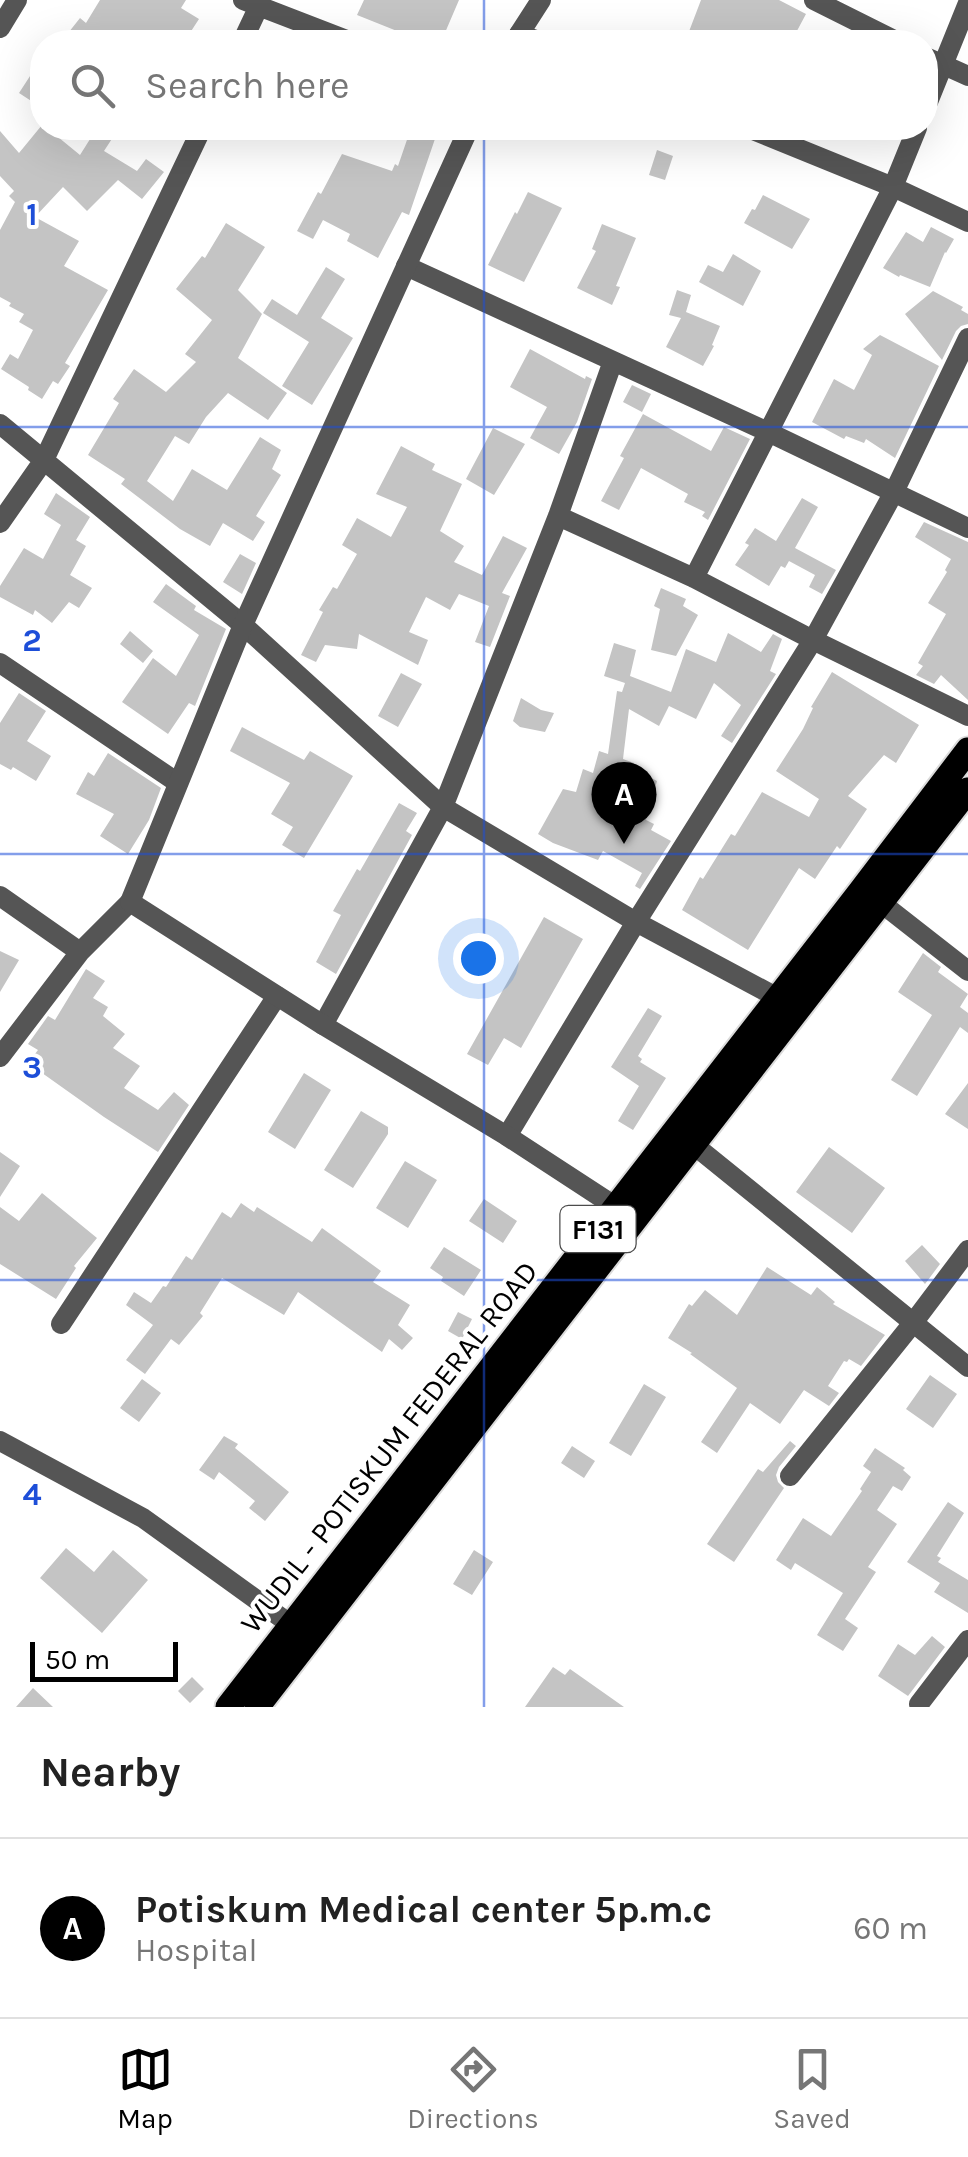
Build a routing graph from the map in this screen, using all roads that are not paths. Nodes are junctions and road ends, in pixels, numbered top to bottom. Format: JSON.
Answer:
{"nodes":[{"id":1,"x":17,"y":0,"type":"edge"},
{"id":2,"x":541,"y":0,"type":"edge"},
{"id":3,"x":814,"y":0,"type":"edge"},
{"id":4,"x":968,"y":2,"type":"edge"},
{"id":5,"x":251,"y":3,"type":"edge"},
{"id":6,"x":0,"y":28,"type":"edge"},
{"id":7,"x":245,"y":30,"type":"edge"},
{"id":8,"x":321,"y":30,"type":"edge"},
{"id":9,"x":521,"y":30,"type":"edge"},
{"id":10,"x":874,"y":30,"type":"edge"},
{"id":11,"x":938,"y":54,"type":"edge"},
{"id":12,"x":938,"y":63,"type":"edge"},
{"id":13,"x":968,"y":76,"type":"edge"},
{"id":14,"x":196,"y":140,"type":"edge"},
{"id":15,"x":464,"y":140,"type":"edge"},
{"id":16,"x":777,"y":140,"type":"edge"},
{"id":17,"x":912,"y":140,"type":"edge"},
{"id":18,"x":893,"y":187,"type":"junction"},
{"id":19,"x":968,"y":222,"type":"edge"},
{"id":20,"x":406,"y":266,"type":"junction"},
{"id":21,"x":968,"y":338,"type":"edge"},
{"id":22,"x":613,"y":361,"type":"junction"},
{"id":23,"x":0,"y":424,"type":"edge"},
{"id":24,"x":768,"y":432,"type":"junction"},
{"id":25,"x":44,"y":460,"type":"junction"},
{"id":26,"x":894,"y":492,"type":"junction"},
{"id":27,"x":558,"y":516,"type":"junction"},
{"id":28,"x":0,"y":523,"type":"edge"},
{"id":29,"x":968,"y":528,"type":"edge"},
{"id":30,"x":694,"y":578,"type":"junction"},
{"id":31,"x":243,"y":625,"type":"junction"},
{"id":32,"x":813,"y":640,"type":"junction"},
{"id":33,"x":0,"y":663,"type":"edge"},
{"id":34,"x":968,"y":716,"type":"edge"},
{"id":35,"x":964,"y":773,"type":"edge"},
{"id":36,"x":178,"y":783,"type":"junction"},
{"id":37,"x":443,"y":808,"type":"junction"},
{"id":38,"x":0,"y":896,"type":"edge"},
{"id":39,"x":130,"y":902,"type":"junction"},
{"id":40,"x":880,"y":902,"type":"junction"},
{"id":41,"x":636,"y":922,"type":"junction"},
{"id":42,"x":80,"y":952,"type":"junction"},
{"id":43,"x":968,"y":970,"type":"edge"},
{"id":44,"x":277,"y":996,"type":"junction"},
{"id":45,"x":778,"y":998,"type":"junction"},
{"id":46,"x":323,"y":1025,"type":"junction"},
{"id":47,"x":0,"y":1056,"type":"edge"},
{"id":48,"x":507,"y":1136,"type":"junction"},
{"id":49,"x":694,"y":1145,"type":"junction"},
{"id":50,"x":616,"y":1207,"type":"junction"},
{"id":51,"x":968,"y":1250,"type":"edge"},
{"id":52,"x":913,"y":1323,"type":"junction"},
{"id":53,"x":61,"y":1324,"type":"dead end"},
{"id":54,"x":968,"y":1367,"type":"edge"},
{"id":55,"x":0,"y":1441,"type":"edge"},
{"id":56,"x":790,"y":1476,"type":"dead end"},
{"id":57,"x":302,"y":1632,"type":"junction"},
{"id":58,"x":968,"y":1640,"type":"edge"},
{"id":59,"x":920,"y":1704,"type":"dead end"},
{"id":60,"x":228,"y":1707,"type":"edge"},
{"id":61,"x":257,"y":1707,"type":"edge"}],
"edges":[{"from":1,"to":6,"type":"street"},
{"from":2,"to":9,"type":"street"},
{"from":3,"to":10,"type":"street"},
{"from":4,"to":11,"type":"street"},
{"from":5,"to":7,"type":"street"},
{"from":5,"to":8,"type":"street"},
{"from":12,"to":13,"type":"street"},
{"from":14,"to":25,"type":"street"},
{"from":15,"to":20,"type":"street"},
{"from":16,"to":18,"type":"street"},
{"from":17,"to":18,"type":"street"},
{"from":18,"to":19,"type":"street"},
{"from":18,"to":24,"type":"street"},
{"from":20,"to":22,"type":"street"},
{"from":20,"to":31,"type":"street"},
{"from":21,"to":26,"type":"street"},
{"from":22,"to":24,"type":"street"},
{"from":22,"to":27,"type":"street"},
{"from":23,"to":25,"type":"street"},
{"from":24,"to":26,"type":"street"},
{"from":24,"to":30,"type":"street"},
{"from":25,"to":28,"type":"street"},
{"from":25,"to":31,"type":"street"},
{"from":26,"to":29,"type":"street"},
{"from":26,"to":32,"type":"street"},
{"from":27,"to":30,"type":"street"},
{"from":27,"to":37,"type":"street"},
{"from":30,"to":32,"type":"street"},
{"from":31,"to":36,"type":"street"},
{"from":31,"to":37,"type":"street"},
{"from":32,"to":34,"type":"street"},
{"from":32,"to":41,"type":"street"},
{"from":33,"to":36,"type":"street"},
{"from":35,"to":40,"type":"main road","name":"WUDIL - POTISKUM FEDERAL ROAD","number":"F131"},
{"from":35,"to":45,"type":"main road","name":"WUDIL - POTISKUM FEDERAL ROAD","number":"F131"},
{"from":36,"to":39,"type":"street"},
{"from":37,"to":41,"type":"street"},
{"from":37,"to":46,"type":"street"},
{"from":38,"to":42,"type":"street"},
{"from":39,"to":42,"type":"street"},
{"from":39,"to":44,"type":"street"},
{"from":40,"to":43,"type":"street"},
{"from":40,"to":49,"type":"main road","name":"WUDIL - POTISKUM FEDERAL ROAD","number":"F131"},
{"from":41,"to":45,"type":"street"},
{"from":41,"to":48,"type":"street"},
{"from":42,"to":47,"type":"street"},
{"from":44,"to":46,"type":"street"},
{"from":44,"to":53,"type":"street"},
{"from":45,"to":50,"type":"main road","name":"WUDIL - POTISKUM FEDERAL ROAD","number":"F131"},
{"from":46,"to":48,"type":"street"},
{"from":48,"to":50,"type":"street"},
{"from":49,"to":52,"type":"street"},
{"from":49,"to":57,"type":"main road","name":"WUDIL - POTISKUM FEDERAL ROAD","number":"F131"},
{"from":50,"to":57,"type":"main road","name":"WUDIL - POTISKUM FEDERAL ROAD","number":"F131"},
{"from":51,"to":52,"type":"street"},
{"from":52,"to":54,"type":"street"},
{"from":52,"to":56,"type":"street"},
{"from":55,"to":57,"type":"street"},
{"from":57,"to":60,"type":"main road","name":"WUDIL - POTISKUM FEDERAL ROAD","number":"F131"},
{"from":57,"to":61,"type":"main road","name":"WUDIL - POTISKUM FEDERAL ROAD","number":"F131"},
{"from":58,"to":59,"type":"street"}]}
